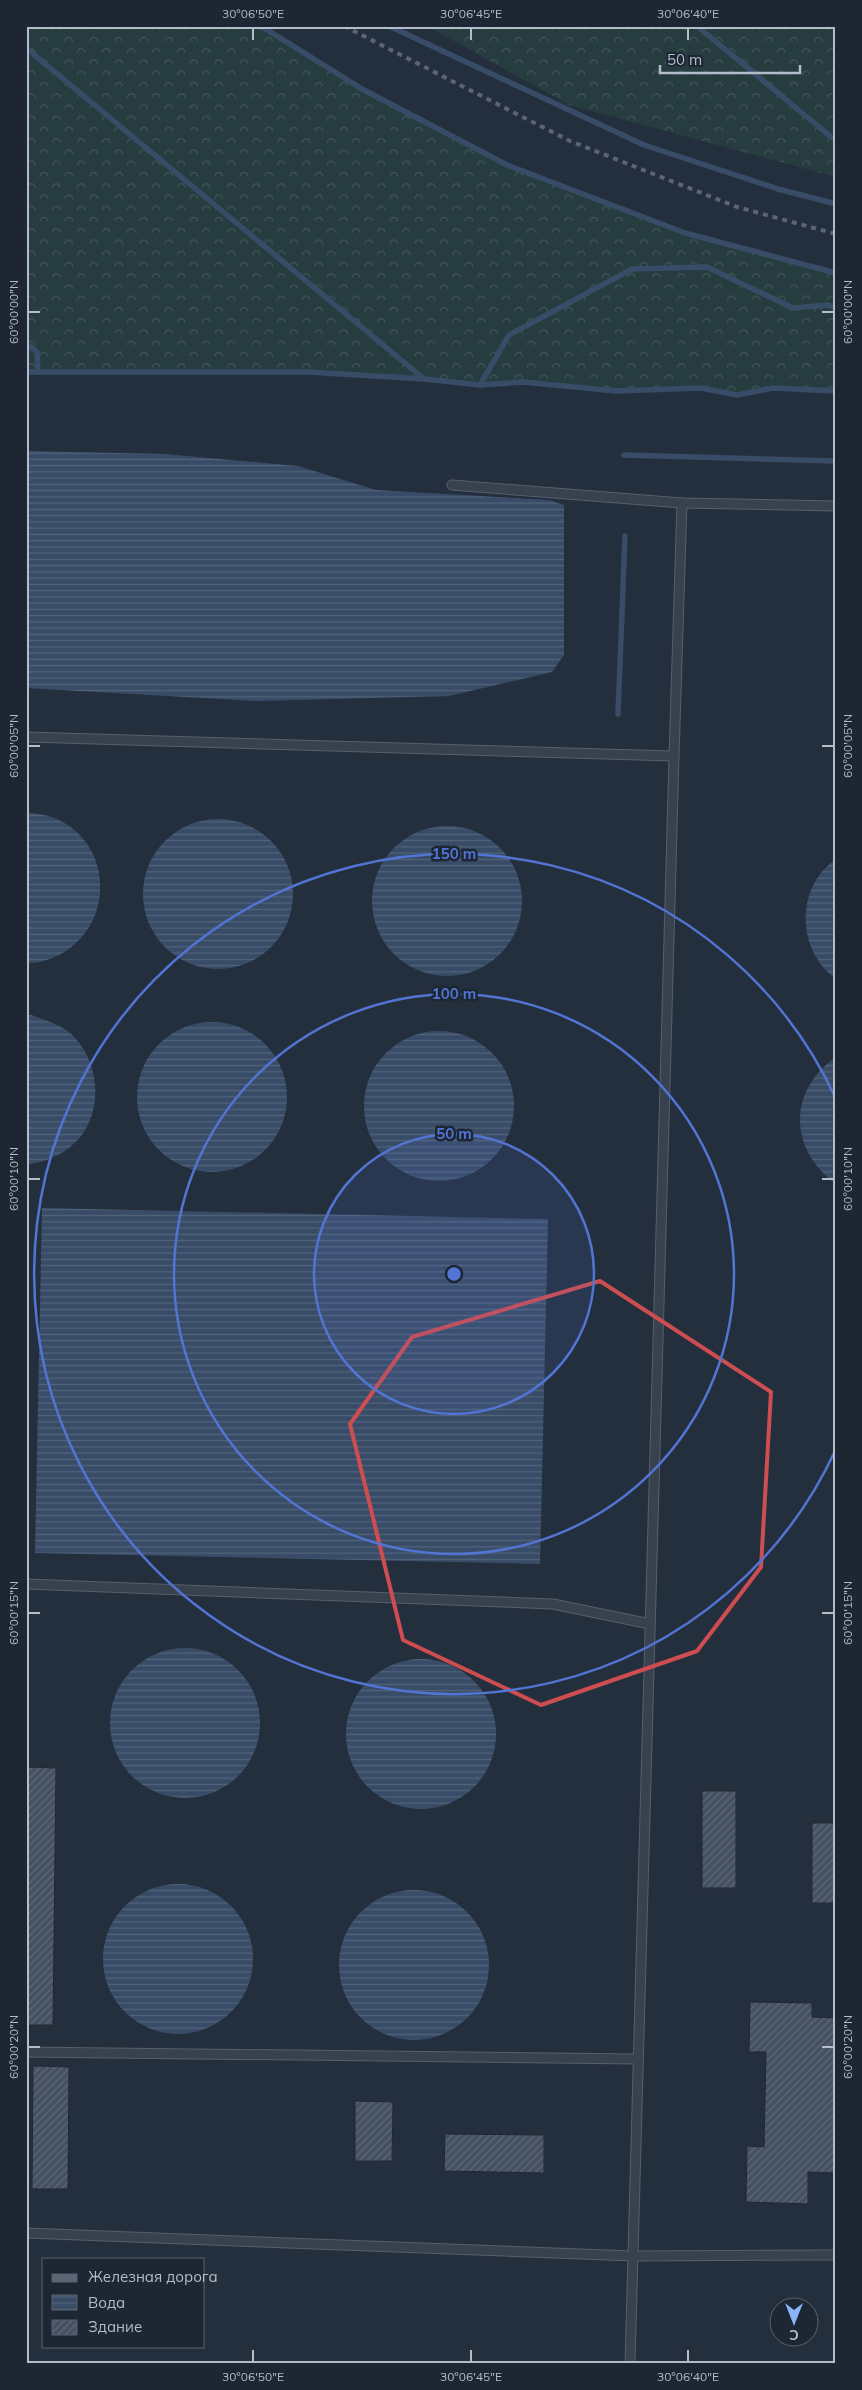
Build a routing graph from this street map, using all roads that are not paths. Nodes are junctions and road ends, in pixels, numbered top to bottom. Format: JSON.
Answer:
{"nodes":[{"id":1,"x":452,"y":485,"type":"dead end"},
{"id":2,"x":682,"y":503,"type":"junction"},
{"id":3,"x":836,"y":506,"type":"edge"},
{"id":4,"x":26,"y":736,"type":"edge"},
{"id":5,"x":674,"y":756,"type":"junction"},
{"id":6,"x":26,"y":1584,"type":"edge"},
{"id":7,"x":650,"y":1624,"type":"junction"},
{"id":8,"x":26,"y":2052,"type":"edge"},
{"id":9,"x":638,"y":2059,"type":"junction"},
{"id":10,"x":26,"y":2233,"type":"edge"},
{"id":11,"x":836,"y":2255,"type":"edge"},
{"id":12,"x":633,"y":2256,"type":"junction"},
{"id":13,"x":630,"y":2364,"type":"edge"}],
"edges":[{"from":1,"to":2,"type":"lane"},
{"from":2,"to":3,"type":"lane"},
{"from":2,"to":5,"type":"lane"},
{"from":4,"to":5,"type":"lane"},
{"from":5,"to":7,"type":"lane"},
{"from":6,"to":7,"type":"lane"},
{"from":7,"to":9,"type":"lane"},
{"from":8,"to":9,"type":"lane"},
{"from":9,"to":12,"type":"lane"},
{"from":10,"to":12,"type":"lane"},
{"from":11,"to":12,"type":"lane"},
{"from":12,"to":13,"type":"lane"}]}
